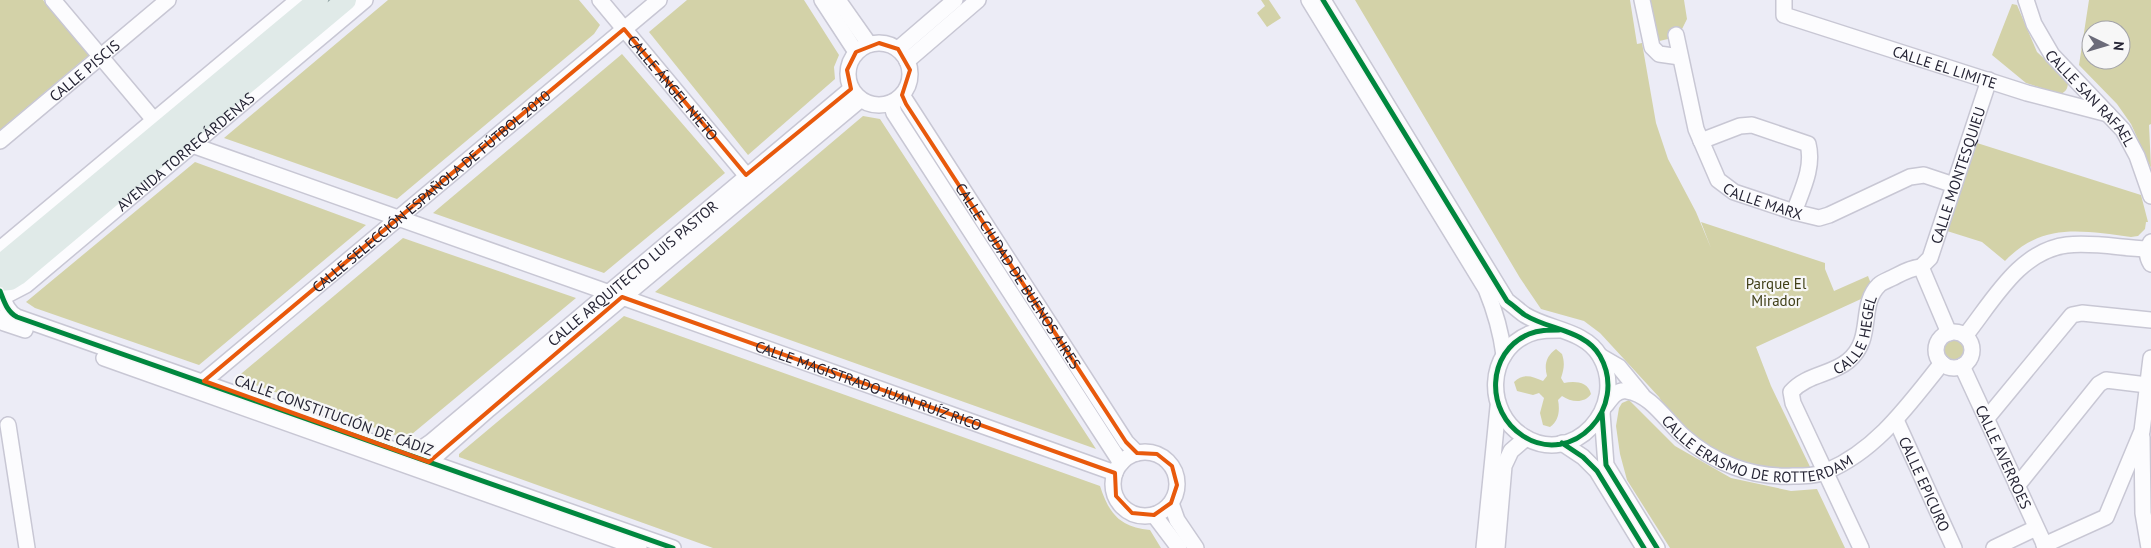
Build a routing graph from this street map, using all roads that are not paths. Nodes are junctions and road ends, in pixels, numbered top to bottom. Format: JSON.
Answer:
{"nodes":[{"id":1,"x":53,"y":0,"type":"edge"},
{"id":2,"x":168,"y":0,"type":"edge"},
{"id":3,"x":298,"y":0,"type":"edge"},
{"id":4,"x":318,"y":0,"type":"edge"},
{"id":5,"x":346,"y":0,"type":"edge"},
{"id":6,"x":365,"y":0,"type":"edge"},
{"id":7,"x":600,"y":0,"type":"edge"},
{"id":8,"x":659,"y":0,"type":"edge"},
{"id":9,"x":822,"y":0,"type":"edge"},
{"id":10,"x":838,"y":0,"type":"edge"},
{"id":11,"x":955,"y":0,"type":"edge"},
{"id":12,"x":978,"y":0,"type":"edge"},
{"id":13,"x":1310,"y":0,"type":"edge"},
{"id":14,"x":1322,"y":0,"type":"edge"},
{"id":15,"x":1642,"y":0,"type":"edge"},
{"id":16,"x":2026,"y":0,"type":"edge"},
{"id":17,"x":1784,"y":7,"type":"edge"},
{"id":18,"x":624,"y":29,"type":"junction"},
{"id":19,"x":1676,"y":35,"type":"dead end"},
{"id":20,"x":869,"y":44,"type":"junction"},
{"id":21,"x":856,"y":52,"type":"junction"},
{"id":22,"x":903,"y":55,"type":"junction"},
{"id":23,"x":101,"y":56,"type":"junction"},
{"id":24,"x":1680,"y":57,"type":"junction"},
{"id":25,"x":1989,"y":80,"type":"junction"},
{"id":26,"x":855,"y":94,"type":"junction"},
{"id":27,"x":896,"y":100,"type":"junction"},
{"id":28,"x":2108,"y":114,"type":"junction"},
{"id":29,"x":154,"y":120,"type":"junction"},
{"id":30,"x":0,"y":141,"type":"edge"},
{"id":31,"x":1701,"y":141,"type":"junction"},
{"id":32,"x":192,"y":145,"type":"junction"},
{"id":33,"x":746,"y":175,"type":"junction"},
{"id":34,"x":1954,"y":185,"type":"junction"},
{"id":35,"x":2151,"y":196,"type":"edge"},
{"id":36,"x":1794,"y":212,"type":"junction"},
{"id":37,"x":400,"y":218,"type":"junction"},
{"id":38,"x":4,"y":246,"type":"edge"},
{"id":39,"x":2150,"y":252,"type":"edge"},
{"id":40,"x":1921,"y":267,"type":"junction"},
{"id":41,"x":2,"y":283,"type":"edge"},
{"id":42,"x":607,"y":292,"type":"junction"},
{"id":43,"x":622,"y":297,"type":"junction"},
{"id":44,"x":0,"y":318,"type":"edge"},
{"id":45,"x":2151,"y":320,"type":"edge"},
{"id":46,"x":1558,"y":330,"type":"junction"},
{"id":47,"x":1949,"y":333,"type":"junction"},
{"id":48,"x":1965,"y":336,"type":"junction"},
{"id":49,"x":1504,"y":355,"type":"junction"},
{"id":50,"x":1600,"y":356,"type":"junction"},
{"id":51,"x":2151,"y":358,"type":"edge"},
{"id":52,"x":1942,"y":363,"type":"junction"},
{"id":53,"x":1962,"y":366,"type":"junction"},
{"id":54,"x":204,"y":381,"type":"junction"},
{"id":55,"x":2147,"y":385,"type":"junction"},
{"id":56,"x":1645,"y":398,"type":"junction"},
{"id":57,"x":1498,"y":407,"type":"junction"},
{"id":58,"x":1604,"y":409,"type":"junction"},
{"id":59,"x":1987,"y":418,"type":"junction"},
{"id":60,"x":1896,"y":420,"type":"junction"},
{"id":61,"x":8,"y":426,"type":"dead end"},
{"id":62,"x":2142,"y":430,"type":"junction"},
{"id":63,"x":1526,"y":438,"type":"junction"},
{"id":64,"x":1562,"y":443,"type":"junction"},
{"id":65,"x":1137,"y":454,"type":"junction"},
{"id":66,"x":412,"y":455,"type":"junction"},
{"id":67,"x":429,"y":462,"type":"junction"},
{"id":68,"x":1118,"y":468,"type":"junction"},
{"id":69,"x":1826,"y":472,"type":"junction"},
{"id":70,"x":2017,"y":486,"type":"junction"},
{"id":71,"x":1171,"y":503,"type":"junction"},
{"id":72,"x":1154,"y":515,"type":"junction"},
{"id":73,"x":2036,"y":528,"type":"junction"},
{"id":74,"x":2045,"y":546,"type":"edge"},
{"id":75,"x":27,"y":548,"type":"edge"},
{"id":76,"x":639,"y":548,"type":"edge"},
{"id":77,"x":673,"y":548,"type":"edge"},
{"id":78,"x":1179,"y":548,"type":"edge"},
{"id":79,"x":1196,"y":548,"type":"edge"},
{"id":80,"x":1484,"y":548,"type":"edge"},
{"id":81,"x":1496,"y":548,"type":"edge"},
{"id":82,"x":1644,"y":548,"type":"edge"},
{"id":83,"x":1657,"y":548,"type":"edge"},
{"id":84,"x":1861,"y":548,"type":"edge"},
{"id":85,"x":1954,"y":548,"type":"edge"},
{"id":86,"x":1994,"y":548,"type":"edge"},
{"id":87,"x":2149,"y":548,"type":"edge"}],
"edges":[{"from":1,"to":23,"type":"street"},
{"from":2,"to":23,"type":"street","name":"CALLE PISCIS"},
{"from":3,"to":29,"type":"street"},
{"from":4,"to":41,"type":"main road","name":"AVENIDA TORRECÁRDENAS"},
{"from":5,"to":41,"type":"main road","name":"AVENIDA TORRECÁRDENAS"},
{"from":6,"to":32,"type":"street","name":"AVENIDA TORRECÁRDENAS"},
{"from":7,"to":18,"type":"street","name":"CALLE ÁNGEL NIETO"},
{"from":8,"to":18,"type":"street","name":"CALLE SELECCIÓN ESPAÑOLA DE FÚTBOL 2010"},
{"from":9,"to":21,"type":"street"},
{"from":10,"to":20,"type":"street"},
{"from":11,"to":22,"type":"street"},
{"from":12,"to":22,"type":"street"},
{"from":13,"to":49,"type":"street"},
{"from":14,"to":46,"type":"street"},
{"from":15,"to":24,"type":"street"},
{"from":16,"to":28,"type":"street","name":"CALLE SAN RAFAEL"},
{"from":17,"to":25,"type":"street","name":"CALLE EL LIMITE"},
{"from":18,"to":33,"type":"street","name":"CALLE ÁNGEL NIETO"},
{"from":18,"to":37,"type":"street","name":"CALLE SELECCIÓN ESPAÑOLA DE FÚTBOL 2010"},
{"from":19,"to":24,"type":"street","name":"CALLE MARX"},
{"from":20,"to":21,"type":"street"},
{"from":20,"to":22,"type":"street"},
{"from":21,"to":26,"type":"street"},
{"from":22,"to":27,"type":"street"},
{"from":23,"to":29,"type":"street"},
{"from":23,"to":30,"type":"street","name":"CALLE PISCIS"},
{"from":24,"to":31,"type":"street","name":"CALLE MARX"},
{"from":25,"to":28,"type":"street","name":"CALLE EL LIMITE"},
{"from":25,"to":34,"type":"street","name":"CALLE MONTESQUIEU"},
{"from":26,"to":27,"type":"street"},
{"from":26,"to":33,"type":"street","name":"CALLE ARQUITECTO LUIS PASTOR"},
{"from":26,"to":43,"type":"street","name":"CALLE ARQUITECTO LUIS PASTOR"},
{"from":27,"to":65,"type":"street","name":"CALLE CIUDAD DE BUENOS AIRES"},
{"from":27,"to":68,"type":"street","name":"CALLE CIUDAD DE BUENOS AIRES"},
{"from":28,"to":35,"type":"street","name":"CALLE SAN RAFAEL"},
{"from":29,"to":38,"type":"street"},
{"from":31,"to":36,"type":"street","name":"CALLE MARX"},
{"from":31,"to":36,"type":"street"},
{"from":32,"to":37,"type":"street"},
{"from":32,"to":41,"type":"street","name":"AVENIDA TORRECÁRDENAS"},
{"from":33,"to":42,"type":"street","name":"CALLE ARQUITECTO LUIS PASTOR"},
{"from":34,"to":36,"type":"street","name":"CALLE MARX"},
{"from":34,"to":40,"type":"street","name":"CALLE MONTESQUIEU"},
{"from":37,"to":42,"type":"street"},
{"from":37,"to":54,"type":"street","name":"CALLE SELECCIÓN ESPAÑOLA DE FÚTBOL 2010"},
{"from":39,"to":48,"type":"street"},
{"from":40,"to":47,"type":"street"},
{"from":40,"to":69,"type":"street","name":"CALLE HEGEL"},
{"from":41,"to":54,"type":"street","name":"CALLE CONSTITUCIÓN DE CÁDIZ"},
{"from":42,"to":66,"type":"street","name":"CALLE ARQUITECTO LUIS PASTOR"},
{"from":43,"to":67,"type":"street","name":"CALLE ARQUITECTO LUIS PASTOR"},
{"from":43,"to":68,"type":"street","name":"CALLE MAGISTRADO JUAN RUÍZ RICO"},
{"from":44,"to":76,"type":"street","name":"CALLE CONSTITUCIÓN DE CÁDIZ"},
{"from":45,"to":59,"type":"street"},
{"from":46,"to":49,"type":"street"},
{"from":46,"to":50,"type":"street"},
{"from":47,"to":48,"type":"street"},
{"from":47,"to":52,"type":"street"},
{"from":48,"to":53,"type":"street"},
{"from":49,"to":57,"type":"street"},
{"from":50,"to":56,"type":"street"},
{"from":50,"to":58,"type":"street"},
{"from":51,"to":55,"type":"street"},
{"from":52,"to":53,"type":"street"},
{"from":52,"to":60,"type":"street","name":"CALLE ERASMO DE ROTTERDAM"},
{"from":53,"to":59,"type":"street","name":"CALLE AVERROES"},
{"from":54,"to":66,"type":"street","name":"CALLE CONSTITUCIÓN DE CÁDIZ"},
{"from":55,"to":62,"type":"street"},
{"from":55,"to":70,"type":"street"},
{"from":56,"to":58,"type":"street","name":"CALLE ERASMO DE ROTTERDAM"},
{"from":56,"to":69,"type":"street","name":"CALLE ERASMO DE ROTTERDAM"},
{"from":57,"to":63,"type":"street"},
{"from":57,"to":80,"type":"street"},
{"from":58,"to":64,"type":"street"},
{"from":58,"to":83,"type":"street"},
{"from":59,"to":70,"type":"street","name":"CALLE AVERROES"},
{"from":60,"to":69,"type":"street","name":"CALLE ERASMO DE ROTTERDAM"},
{"from":60,"to":85,"type":"street","name":"CALLE EPICURO"},
{"from":61,"to":75,"type":"street"},
{"from":62,"to":74,"type":"street"},
{"from":62,"to":87,"type":"street"},
{"from":63,"to":64,"type":"street"},
{"from":63,"to":81,"type":"street"},
{"from":64,"to":82,"type":"street"},
{"from":65,"to":68,"type":"street"},
{"from":65,"to":71,"type":"street"},
{"from":66,"to":67,"type":"street","name":"CALLE CONSTITUCIÓN DE CÁDIZ"},
{"from":67,"to":77,"type":"street","name":"CALLE CONSTITUCIÓN DE CÁDIZ"},
{"from":68,"to":72,"type":"street"},
{"from":69,"to":84,"type":"street"},
{"from":70,"to":73,"type":"street","name":"CALLE AVERROES"},
{"from":71,"to":72,"type":"street"},
{"from":71,"to":79,"type":"street"},
{"from":72,"to":78,"type":"street"},
{"from":73,"to":74,"type":"street","name":"CALLE AVERROES"},
{"from":73,"to":86,"type":"street"}]}
